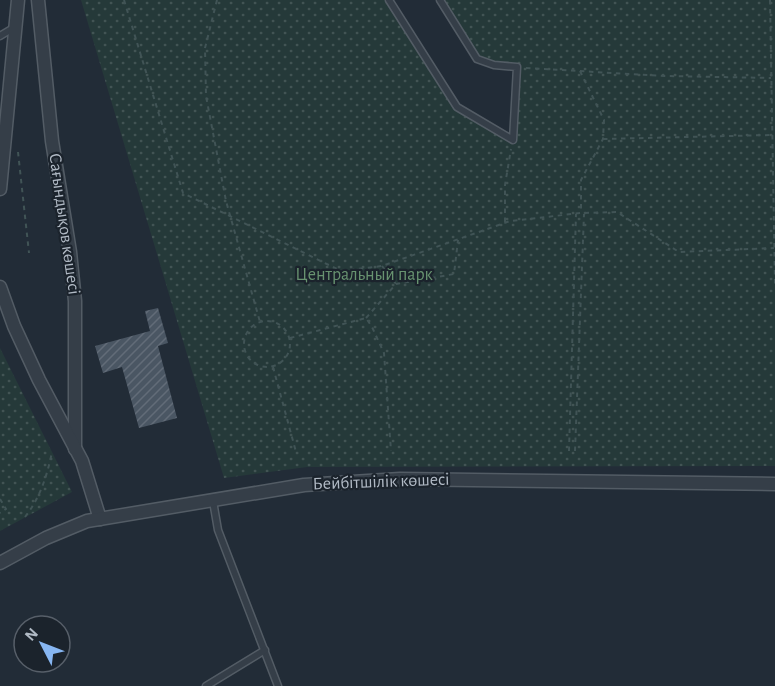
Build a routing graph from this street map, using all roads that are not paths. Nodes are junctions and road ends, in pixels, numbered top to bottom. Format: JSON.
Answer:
{"nodes":[{"id":1,"x":18,"y":0,"type":"edge"},
{"id":2,"x":38,"y":0,"type":"edge"},
{"id":3,"x":389,"y":0,"type":"edge"},
{"id":4,"x":440,"y":0,"type":"edge"},
{"id":5,"x":16,"y":27,"type":"junction"},
{"id":6,"x":0,"y":36,"type":"edge"},
{"id":7,"x":4,"y":112,"type":"edge"},
{"id":8,"x":0,"y":189,"type":"edge"},
{"id":9,"x":0,"y":287,"type":"edge"},
{"id":10,"x":75,"y":448,"type":"junction"},
{"id":11,"x":775,"y":484,"type":"edge"},
{"id":12,"x":213,"y":501,"type":"junction"},
{"id":13,"x":100,"y":519,"type":"junction"},
{"id":14,"x":0,"y":563,"type":"edge"},
{"id":15,"x":265,"y":651,"type":"junction"},
{"id":16,"x":206,"y":686,"type":"edge"},
{"id":17,"x":278,"y":686,"type":"edge"}],
"edges":[{"from":1,"to":5,"type":"street"},
{"from":2,"to":10,"type":"street","name":"Сағындықов көшесі"},
{"from":3,"to":4,"type":"lane"},
{"from":5,"to":6,"type":"lane"},
{"from":5,"to":7,"type":"street"},
{"from":7,"to":8,"type":"street"},
{"from":9,"to":10,"type":"street","name":"Сағындықов көшесі"},
{"from":10,"to":13,"type":"street","name":"Сағындықов көшесі"},
{"from":11,"to":12,"type":"street","name":"Бейбітшілік көшесі"},
{"from":12,"to":13,"type":"street","name":"Бейбітшілік көшесі"},
{"from":12,"to":15,"type":"lane"},
{"from":13,"to":14,"type":"street","name":"Бейбітшілік көшесі"},
{"from":15,"to":16,"type":"lane"},
{"from":15,"to":17,"type":"lane"}]}
